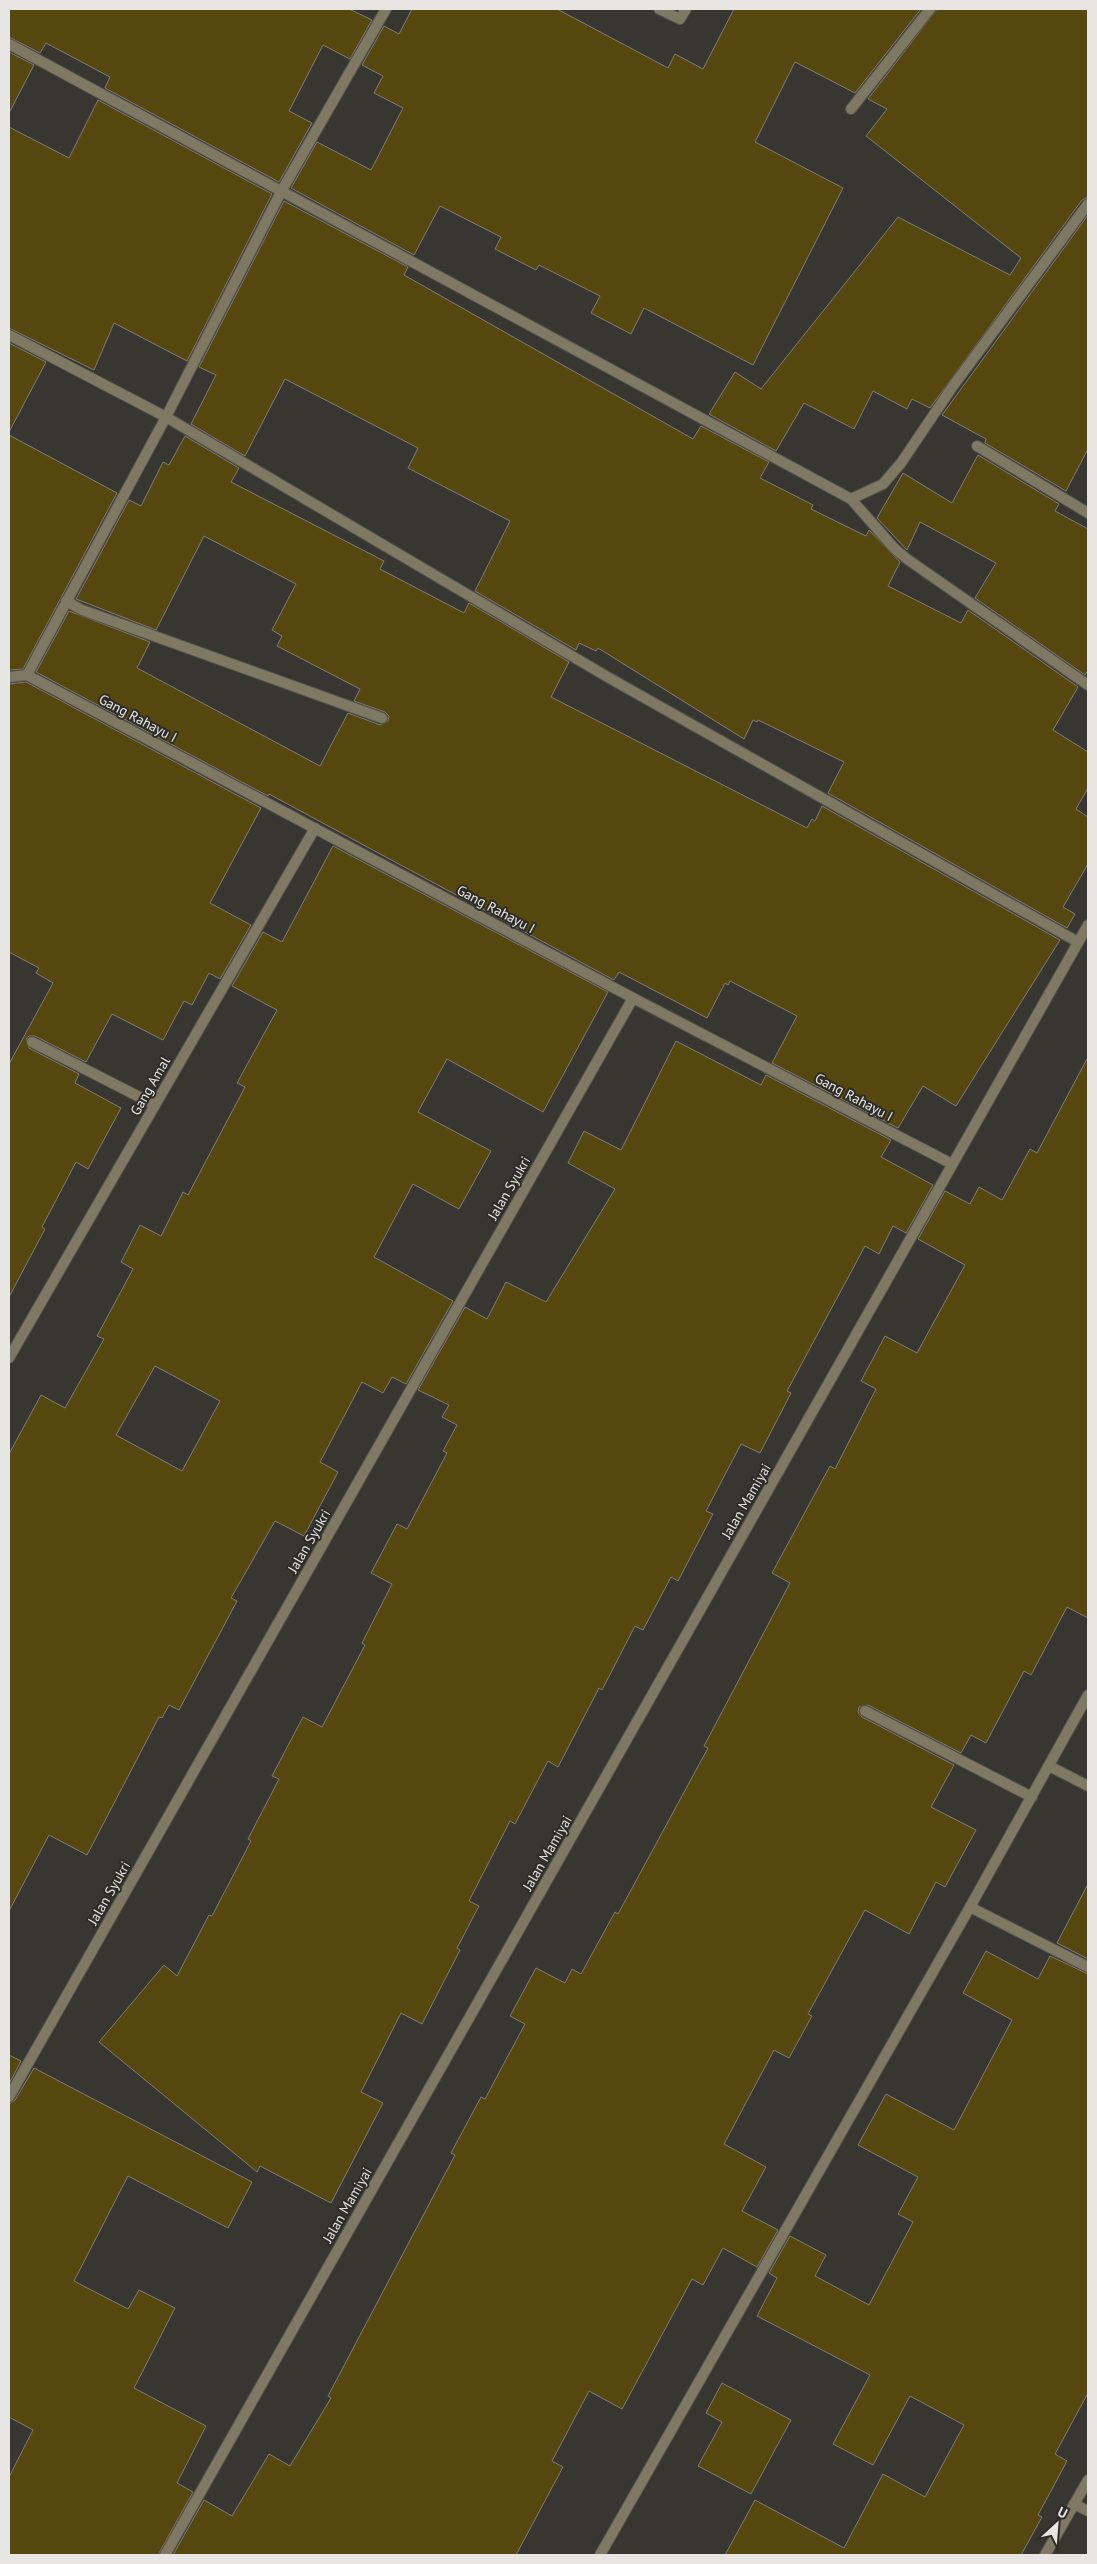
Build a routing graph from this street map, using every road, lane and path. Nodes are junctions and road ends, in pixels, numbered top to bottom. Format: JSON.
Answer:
{"nodes":[{"id":1,"x":386,"y":9,"type":"edge"},
{"id":2,"x":659,"y":9,"type":"edge"},
{"id":3,"x":686,"y":9,"type":"edge"},
{"id":4,"x":930,"y":9,"type":"edge"},
{"id":5,"x":9,"y":44,"type":"edge"},
{"id":6,"x":851,"y":109,"type":"dead end"},
{"id":7,"x":282,"y":190,"type":"junction"},
{"id":8,"x":1088,"y":204,"type":"edge"},
{"id":9,"x":9,"y":334,"type":"edge"},
{"id":10,"x":166,"y":417,"type":"junction"},
{"id":11,"x":977,"y":446,"type":"dead end"},
{"id":12,"x":851,"y":499,"type":"junction"},
{"id":13,"x":1088,"y":513,"type":"edge"},
{"id":14,"x":66,"y":601,"type":"junction"},
{"id":15,"x":27,"y":675,"type":"junction"},
{"id":16,"x":9,"y":677,"type":"edge"},
{"id":17,"x":1088,"y":685,"type":"edge"},
{"id":18,"x":382,"y":718,"type":"dead end"},
{"id":19,"x":315,"y":828,"type":"junction"},
{"id":20,"x":1088,"y":925,"type":"edge"},
{"id":21,"x":1078,"y":942,"type":"junction"},
{"id":22,"x":633,"y":998,"type":"junction"},
{"id":23,"x":32,"y":1042,"type":"dead end"},
{"id":24,"x":155,"y":1105,"type":"junction"},
{"id":25,"x":952,"y":1164,"type":"junction"},
{"id":26,"x":9,"y":1358,"type":"edge"},
{"id":27,"x":1088,"y":1695,"type":"edge"},
{"id":28,"x":865,"y":1711,"type":"dead end"},
{"id":29,"x":1049,"y":1766,"type":"junction"},
{"id":30,"x":1088,"y":1786,"type":"edge"},
{"id":31,"x":1032,"y":1797,"type":"junction"},
{"id":32,"x":970,"y":1907,"type":"junction"},
{"id":33,"x":1088,"y":1967,"type":"edge"},
{"id":34,"x":9,"y":2098,"type":"edge"},
{"id":35,"x":1088,"y":2480,"type":"edge"},
{"id":36,"x":1074,"y":2504,"type":"junction"},
{"id":37,"x":1088,"y":2511,"type":"edge"},
{"id":38,"x":165,"y":2555,"type":"edge"},
{"id":39,"x":600,"y":2555,"type":"edge"},
{"id":40,"x":1045,"y":2555,"type":"edge"}],
"edges":[{"from":1,"to":7,"type":"street"},
{"from":2,"to":3,"type":"street"},
{"from":4,"to":6,"type":"street"},
{"from":5,"to":7,"type":"street"},
{"from":7,"to":10,"type":"street"},
{"from":7,"to":12,"type":"street"},
{"from":8,"to":12,"type":"street"},
{"from":9,"to":10,"type":"street"},
{"from":10,"to":14,"type":"street"},
{"from":10,"to":21,"type":"street"},
{"from":11,"to":13,"type":"street"},
{"from":12,"to":17,"type":"street"},
{"from":14,"to":15,"type":"street"},
{"from":14,"to":18,"type":"street"},
{"from":15,"to":16,"type":"street"},
{"from":15,"to":19,"type":"street","name":"Gang Rahayu I"},
{"from":19,"to":22,"type":"street","name":"Gang Rahayu I"},
{"from":19,"to":24,"type":"street","name":"Gang Amal"},
{"from":20,"to":21,"type":"street","name":"Jalan Mamiyai"},
{"from":21,"to":25,"type":"street","name":"Jalan Mamiyai"},
{"from":22,"to":25,"type":"street","name":"Gang Rahayu I"},
{"from":22,"to":34,"type":"street","name":"Jalan Syukri"},
{"from":23,"to":24,"type":"street"},
{"from":24,"to":26,"type":"street","name":"Gang Amal"},
{"from":25,"to":38,"type":"street","name":"Jalan Mamiyai"},
{"from":27,"to":29,"type":"street"},
{"from":28,"to":31,"type":"street"},
{"from":29,"to":30,"type":"street"},
{"from":29,"to":31,"type":"street"},
{"from":31,"to":32,"type":"street"},
{"from":32,"to":33,"type":"street"},
{"from":32,"to":39,"type":"street"},
{"from":35,"to":36,"type":"street"},
{"from":36,"to":37,"type":"street"},
{"from":36,"to":40,"type":"street"}]}
